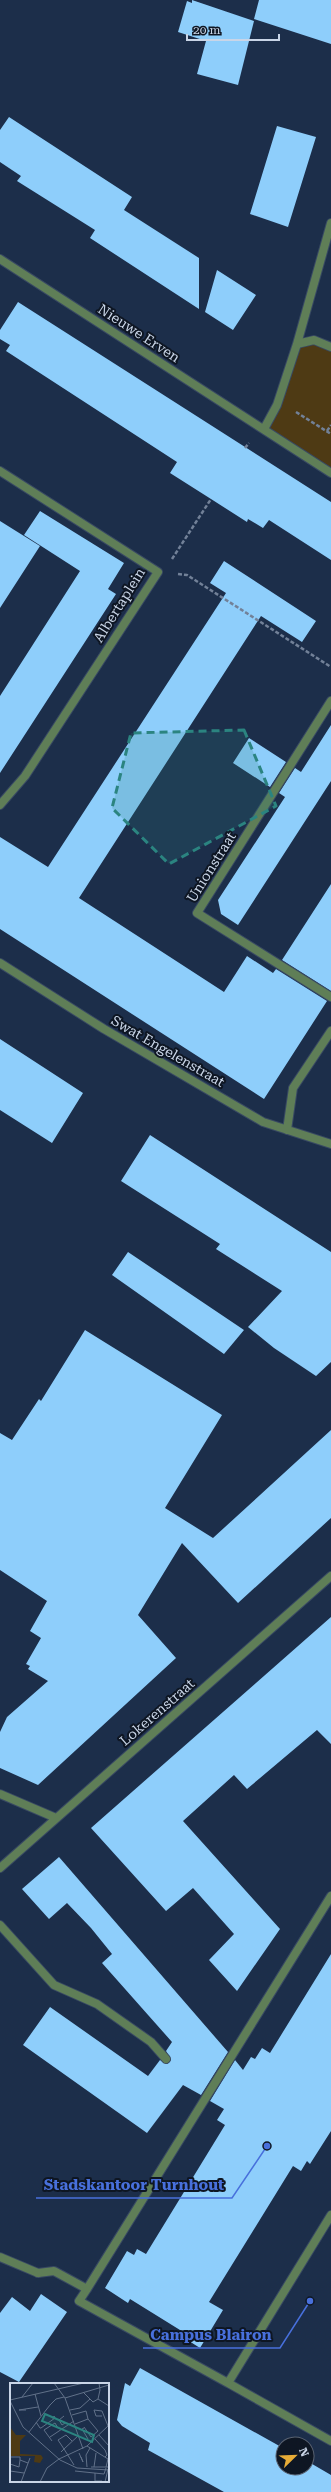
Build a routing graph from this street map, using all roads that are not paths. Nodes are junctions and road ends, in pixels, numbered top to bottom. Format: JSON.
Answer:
{"nodes":[{"id":1,"x":331,"y":223,"type":"edge"},
{"id":2,"x":0,"y":259,"type":"edge"},
{"id":3,"x":297,"y":344,"type":"junction"},
{"id":4,"x":331,"y":347,"type":"edge"},
{"id":5,"x":264,"y":429,"type":"junction"},
{"id":6,"x":0,"y":471,"type":"edge"},
{"id":7,"x":331,"y":473,"type":"edge"},
{"id":8,"x":331,"y":701,"type":"edge"},
{"id":9,"x":0,"y":805,"type":"edge"},
{"id":10,"x":0,"y":963,"type":"edge"},
{"id":11,"x":331,"y":997,"type":"edge"},
{"id":12,"x":331,"y":1031,"type":"edge"},
{"id":13,"x":287,"y":1130,"type":"junction"},
{"id":14,"x":331,"y":1144,"type":"edge"},
{"id":15,"x":331,"y":1576,"type":"edge"},
{"id":16,"x":0,"y":1794,"type":"edge"},
{"id":17,"x":56,"y":1818,"type":"junction"},
{"id":18,"x":0,"y":1868,"type":"edge"},
{"id":19,"x":331,"y":1896,"type":"edge"},
{"id":20,"x":0,"y":1925,"type":"edge"},
{"id":21,"x":166,"y":2059,"type":"dead end"},
{"id":22,"x":331,"y":2215,"type":"edge"},
{"id":23,"x":0,"y":2257,"type":"edge"},
{"id":24,"x":87,"y":2289,"type":"junction"},
{"id":25,"x":228,"y":2383,"type":"junction"},
{"id":26,"x":331,"y":2441,"type":"edge"}],
"edges":[{"from":1,"to":3,"type":"street"},
{"from":2,"to":5,"type":"street","name":"Nieuwe Erven"},
{"from":3,"to":4,"type":"street"},
{"from":3,"to":5,"type":"street"},
{"from":5,"to":7,"type":"street","name":"Nieuwe Erven"},
{"from":6,"to":9,"type":"street","name":"Albertaplein"},
{"from":8,"to":11,"type":"street","name":"Unionstraat"},
{"from":10,"to":13,"type":"street","name":"Swat Engelenstraat"},
{"from":12,"to":13,"type":"street"},
{"from":13,"to":14,"type":"street","name":"Swat Engelenstraat"},
{"from":15,"to":17,"type":"street","name":"Lokerenstraat"},
{"from":16,"to":17,"type":"street"},
{"from":17,"to":18,"type":"street","name":"Lokerenstraat"},
{"from":19,"to":24,"type":"street"},
{"from":20,"to":21,"type":"street"},
{"from":22,"to":25,"type":"street"},
{"from":23,"to":24,"type":"street"},
{"from":24,"to":25,"type":"street"},
{"from":25,"to":26,"type":"street"}]}
